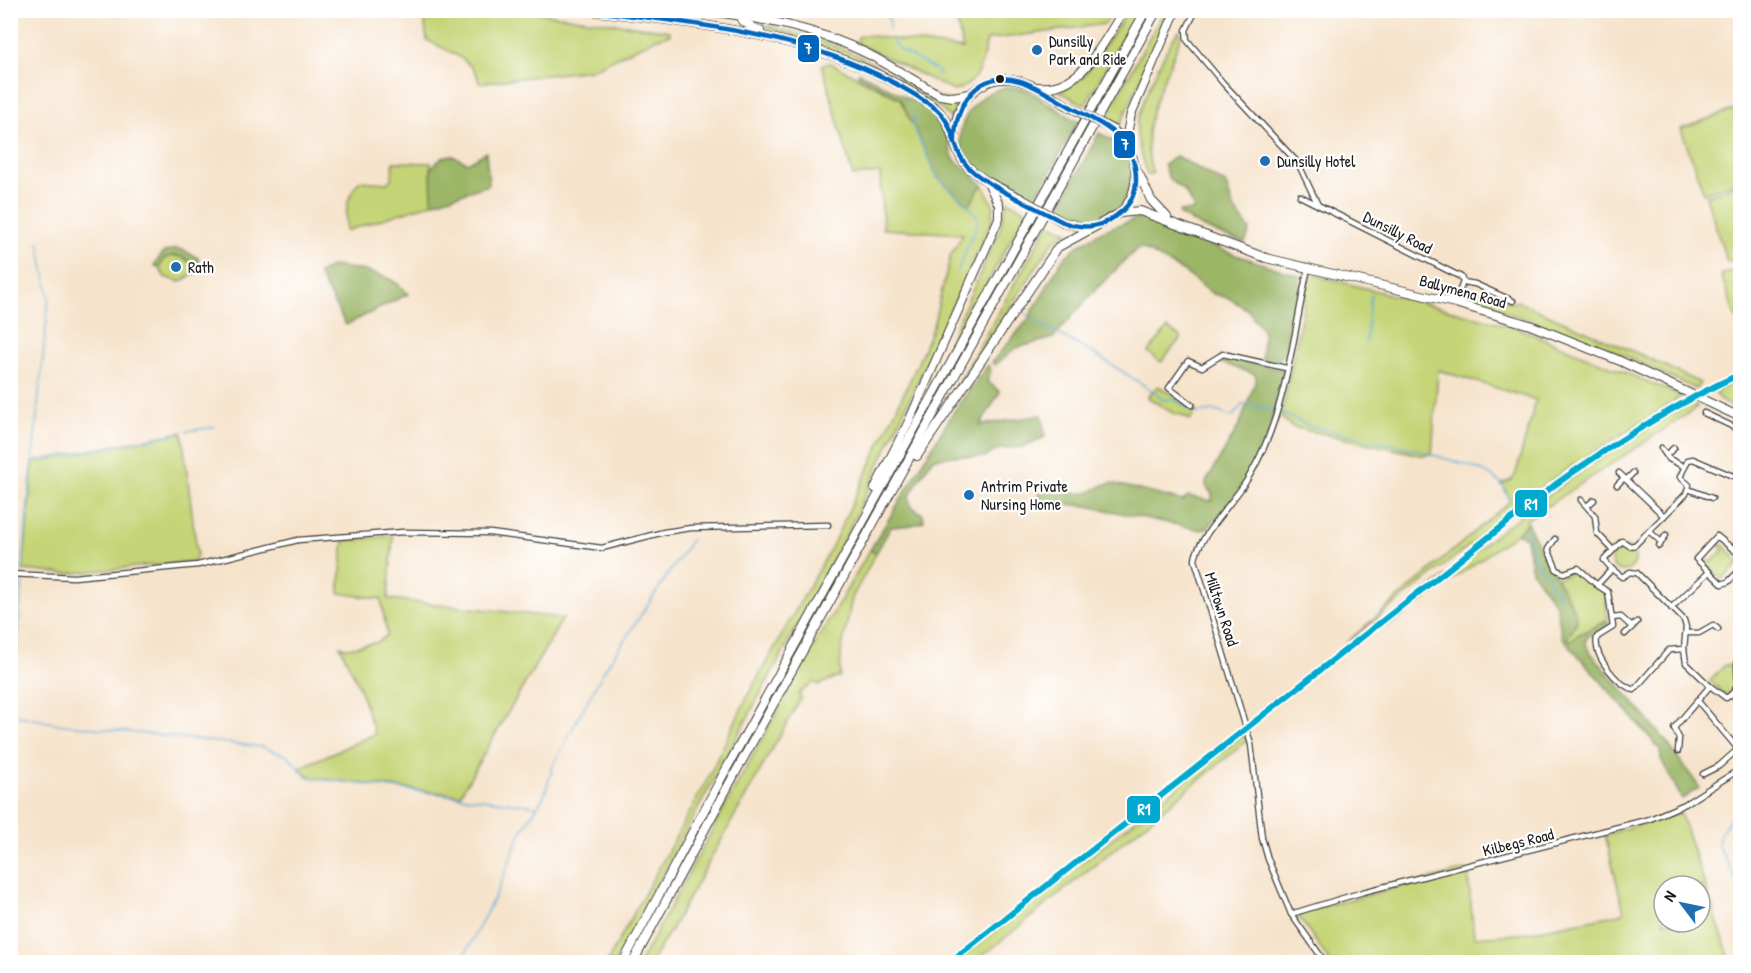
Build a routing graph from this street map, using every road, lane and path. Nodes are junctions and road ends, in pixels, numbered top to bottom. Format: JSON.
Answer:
{"nodes":[{"id":1,"x":584,"y":10,"type":"edge"},
{"id":2,"x":700,"y":10,"type":"edge"},
{"id":3,"x":1124,"y":10,"type":"edge"},
{"id":4,"x":1146,"y":10,"type":"edge"},
{"id":5,"x":1157,"y":10,"type":"edge"},
{"id":6,"x":1176,"y":10,"type":"edge"},
{"id":7,"x":1196,"y":10,"type":"edge"},
{"id":8,"x":742,"y":21,"type":"dead end"},
{"id":9,"x":800,"y":45,"type":"junction"},
{"id":10,"x":1029,"y":84,"type":"junction"},
{"id":11,"x":969,"y":93,"type":"junction"},
{"id":12,"x":955,"y":141,"type":"junction"},
{"id":13,"x":1125,"y":143,"type":"junction"},
{"id":14,"x":1136,"y":165,"type":"junction"},
{"id":15,"x":988,"y":180,"type":"junction"},
{"id":16,"x":1299,"y":196,"type":"dead end"},
{"id":17,"x":1318,"y":205,"type":"junction"},
{"id":18,"x":1120,"y":213,"type":"junction"},
{"id":19,"x":1175,"y":222,"type":"junction"},
{"id":20,"x":1090,"y":228,"type":"junction"},
{"id":21,"x":1308,"y":268,"type":"junction"},
{"id":22,"x":1463,"y":282,"type":"junction"},
{"id":23,"x":1513,"y":301,"type":"dead end"},
{"id":24,"x":1455,"y":303,"type":"junction"},
{"id":25,"x":1286,"y":369,"type":"junction"},
{"id":26,"x":1192,"y":405,"type":"dead end"},
{"id":27,"x":1704,"y":413,"type":"dead end"},
{"id":28,"x":1711,"y":416,"type":"junction"},
{"id":29,"x":1738,"y":416,"type":"edge"},
{"id":30,"x":1707,"y":424,"type":"dead end"},
{"id":31,"x":1740,"y":430,"type":"edge"},
{"id":32,"x":1661,"y":448,"type":"dead end"},
{"id":33,"x":1674,"y":448,"type":"dead end"},
{"id":34,"x":1666,"y":455,"type":"junction"},
{"id":35,"x":1685,"y":467,"type":"junction"},
{"id":36,"x":1740,"y":467,"type":"edge"},
{"id":37,"x":1633,"y":473,"type":"dead end"},
{"id":38,"x":1619,"y":474,"type":"dead end"},
{"id":39,"x":1736,"y":477,"type":"junction"},
{"id":40,"x":1625,"y":479,"type":"junction"},
{"id":41,"x":1740,"y":482,"type":"edge"},
{"id":42,"x":1617,"y":485,"type":"dead end"},
{"id":43,"x":1688,"y":489,"type":"junction"},
{"id":44,"x":1712,"y":498,"type":"dead end"},
{"id":45,"x":1581,"y":500,"type":"dead end"},
{"id":46,"x":1594,"y":500,"type":"dead end"},
{"id":47,"x":1587,"y":506,"type":"junction"},
{"id":48,"x":1664,"y":516,"type":"junction"},
{"id":49,"x":828,"y":525,"type":"dead end"},
{"id":50,"x":1649,"y":531,"type":"junction"},
{"id":51,"x":1666,"y":535,"type":"dead end"},
{"id":52,"x":1555,"y":539,"type":"dead end"},
{"id":53,"x":1740,"y":540,"type":"edge"},
{"id":54,"x":1733,"y":548,"type":"junction"},
{"id":55,"x":1612,"y":549,"type":"junction"},
{"id":56,"x":857,"y":553,"type":"junction"},
{"id":57,"x":1740,"y":555,"type":"edge"},
{"id":58,"x":1612,"y":569,"type":"junction"},
{"id":59,"x":1740,"y":570,"type":"edge"},
{"id":60,"x":1708,"y":573,"type":"junction"},
{"id":61,"x":10,"y":574,"type":"edge"},
{"id":62,"x":1736,"y":575,"type":"junction"},
{"id":63,"x":1740,"y":580,"type":"edge"},
{"id":64,"x":1597,"y":585,"type":"junction"},
{"id":65,"x":822,"y":596,"type":"junction"},
{"id":66,"x":1671,"y":608,"type":"junction"},
{"id":67,"x":1715,"y":617,"type":"dead end"},
{"id":68,"x":1612,"y":618,"type":"junction"},
{"id":69,"x":1637,"y":622,"type":"dead end"},
{"id":70,"x":1713,"y":625,"type":"junction"},
{"id":71,"x":1632,"y":627,"type":"junction"},
{"id":72,"x":1718,"y":629,"type":"dead end"},
{"id":73,"x":1686,"y":633,"type":"junction"},
{"id":74,"x":1625,"y":634,"type":"dead end"},
{"id":75,"x":1684,"y":649,"type":"junction"},
{"id":76,"x":1740,"y":652,"type":"edge"},
{"id":77,"x":1710,"y":686,"type":"junction"},
{"id":78,"x":1633,"y":690,"type":"junction"},
{"id":79,"x":1633,"y":698,"type":"dead end"},
{"id":80,"x":1697,"y":700,"type":"junction"},
{"id":81,"x":1739,"y":748,"type":"edge"},
{"id":82,"x":1678,"y":751,"type":"dead end"},
{"id":83,"x":1740,"y":769,"type":"edge"},
{"id":84,"x":1734,"y":773,"type":"junction"},
{"id":85,"x":1703,"y":774,"type":"dead end"},
{"id":86,"x":1740,"y":778,"type":"edge"},
{"id":87,"x":1291,"y":914,"type":"junction"},
{"id":88,"x":623,"y":963,"type":"edge"},
{"id":89,"x":633,"y":963,"type":"edge"},
{"id":90,"x":1325,"y":963,"type":"edge"}],
"edges":[{"from":1,"to":9,"type":"highway"},
{"from":2,"to":11,"type":"highway"},
{"from":3,"to":10,"type":"highway"},
{"from":4,"to":65,"type":"highway"},
{"from":5,"to":56,"type":"highway"},
{"from":6,"to":13,"type":"highway"},
{"from":7,"to":17,"type":"street"},
{"from":8,"to":9,"type":"highway"},
{"from":9,"to":12,"type":"highway"},
{"from":10,"to":11,"type":"highway"},
{"from":10,"to":13,"type":"highway","bridge":true},
{"from":11,"to":12,"type":"highway"},
{"from":12,"to":15,"type":"highway"},
{"from":13,"to":14,"type":"highway"},
{"from":14,"to":18,"type":"highway"},
{"from":14,"to":19,"type":"highway","name":"Ballymena Road"},
{"from":15,"to":20,"type":"highway","bridge":true},
{"from":15,"to":65,"type":"highway"},
{"from":16,"to":17,"type":"street","name":"Dunsilly Road"},
{"from":17,"to":22,"type":"street","name":"Dunsilly Road"},
{"from":18,"to":19,"type":"highway","name":"Ballymena Road"},
{"from":18,"to":20,"type":"highway"},
{"from":19,"to":21,"type":"highway","name":"Ballymena Road"},
{"from":20,"to":56,"type":"highway"},
{"from":21,"to":24,"type":"highway","name":"Ballymena Road"},
{"from":21,"to":25,"type":"street","name":"Milltown Road"},
{"from":22,"to":23,"type":"street","name":"Dunsilly Road"},
{"from":22,"to":24,"type":"street"},
{"from":24,"to":29,"type":"highway","name":"Ballymena Road"},
{"from":25,"to":26,"type":"street"},
{"from":25,"to":87,"type":"street","name":"Milltown Road"},
{"from":27,"to":28,"type":"street"},
{"from":28,"to":30,"type":"street"},
{"from":28,"to":31,"type":"street"},
{"from":32,"to":34,"type":"street"},
{"from":33,"to":34,"type":"street"},
{"from":34,"to":35,"type":"street"},
{"from":35,"to":39,"type":"street"},
{"from":35,"to":43,"type":"street"},
{"from":36,"to":39,"type":"street"},
{"from":37,"to":40,"type":"street"},
{"from":38,"to":40,"type":"street"},
{"from":39,"to":41,"type":"street"},
{"from":40,"to":42,"type":"street"},
{"from":40,"to":48,"type":"street"},
{"from":43,"to":44,"type":"street"},
{"from":43,"to":48,"type":"street"},
{"from":45,"to":47,"type":"street"},
{"from":46,"to":47,"type":"street"},
{"from":47,"to":55,"type":"street"},
{"from":48,"to":50,"type":"street"},
{"from":49,"to":61,"type":"street"},
{"from":50,"to":51,"type":"street"},
{"from":50,"to":55,"type":"street"},
{"from":52,"to":64,"type":"street"},
{"from":53,"to":54,"type":"street"},
{"from":54,"to":57,"type":"street"},
{"from":54,"to":60,"type":"street"},
{"from":55,"to":58,"type":"street"},
{"from":56,"to":89,"type":"highway"},
{"from":58,"to":64,"type":"street"},
{"from":58,"to":66,"type":"street"},
{"from":59,"to":62,"type":"street"},
{"from":60,"to":62,"type":"street"},
{"from":60,"to":66,"type":"street"},
{"from":62,"to":63,"type":"street"},
{"from":64,"to":68,"type":"street"},
{"from":65,"to":88,"type":"highway"},
{"from":66,"to":73,"type":"street"},
{"from":67,"to":70,"type":"street"},
{"from":68,"to":71,"type":"street"},
{"from":68,"to":78,"type":"street"},
{"from":69,"to":71,"type":"street"},
{"from":70,"to":72,"type":"street"},
{"from":70,"to":73,"type":"street"},
{"from":71,"to":74,"type":"street"},
{"from":73,"to":75,"type":"street"},
{"from":75,"to":77,"type":"street"},
{"from":75,"to":78,"type":"street"},
{"from":76,"to":77,"type":"street"},
{"from":77,"to":80,"type":"street"},
{"from":78,"to":79,"type":"street"},
{"from":80,"to":81,"type":"street"},
{"from":80,"to":82,"type":"street"},
{"from":81,"to":85,"type":"street"},
{"from":83,"to":84,"type":"street","name":"Kilbegs Road"},
{"from":84,"to":86,"type":"street"},
{"from":84,"to":87,"type":"street","name":"Kilbegs Road"},
{"from":87,"to":90,"type":"street","name":"Milltown Road"}]}
